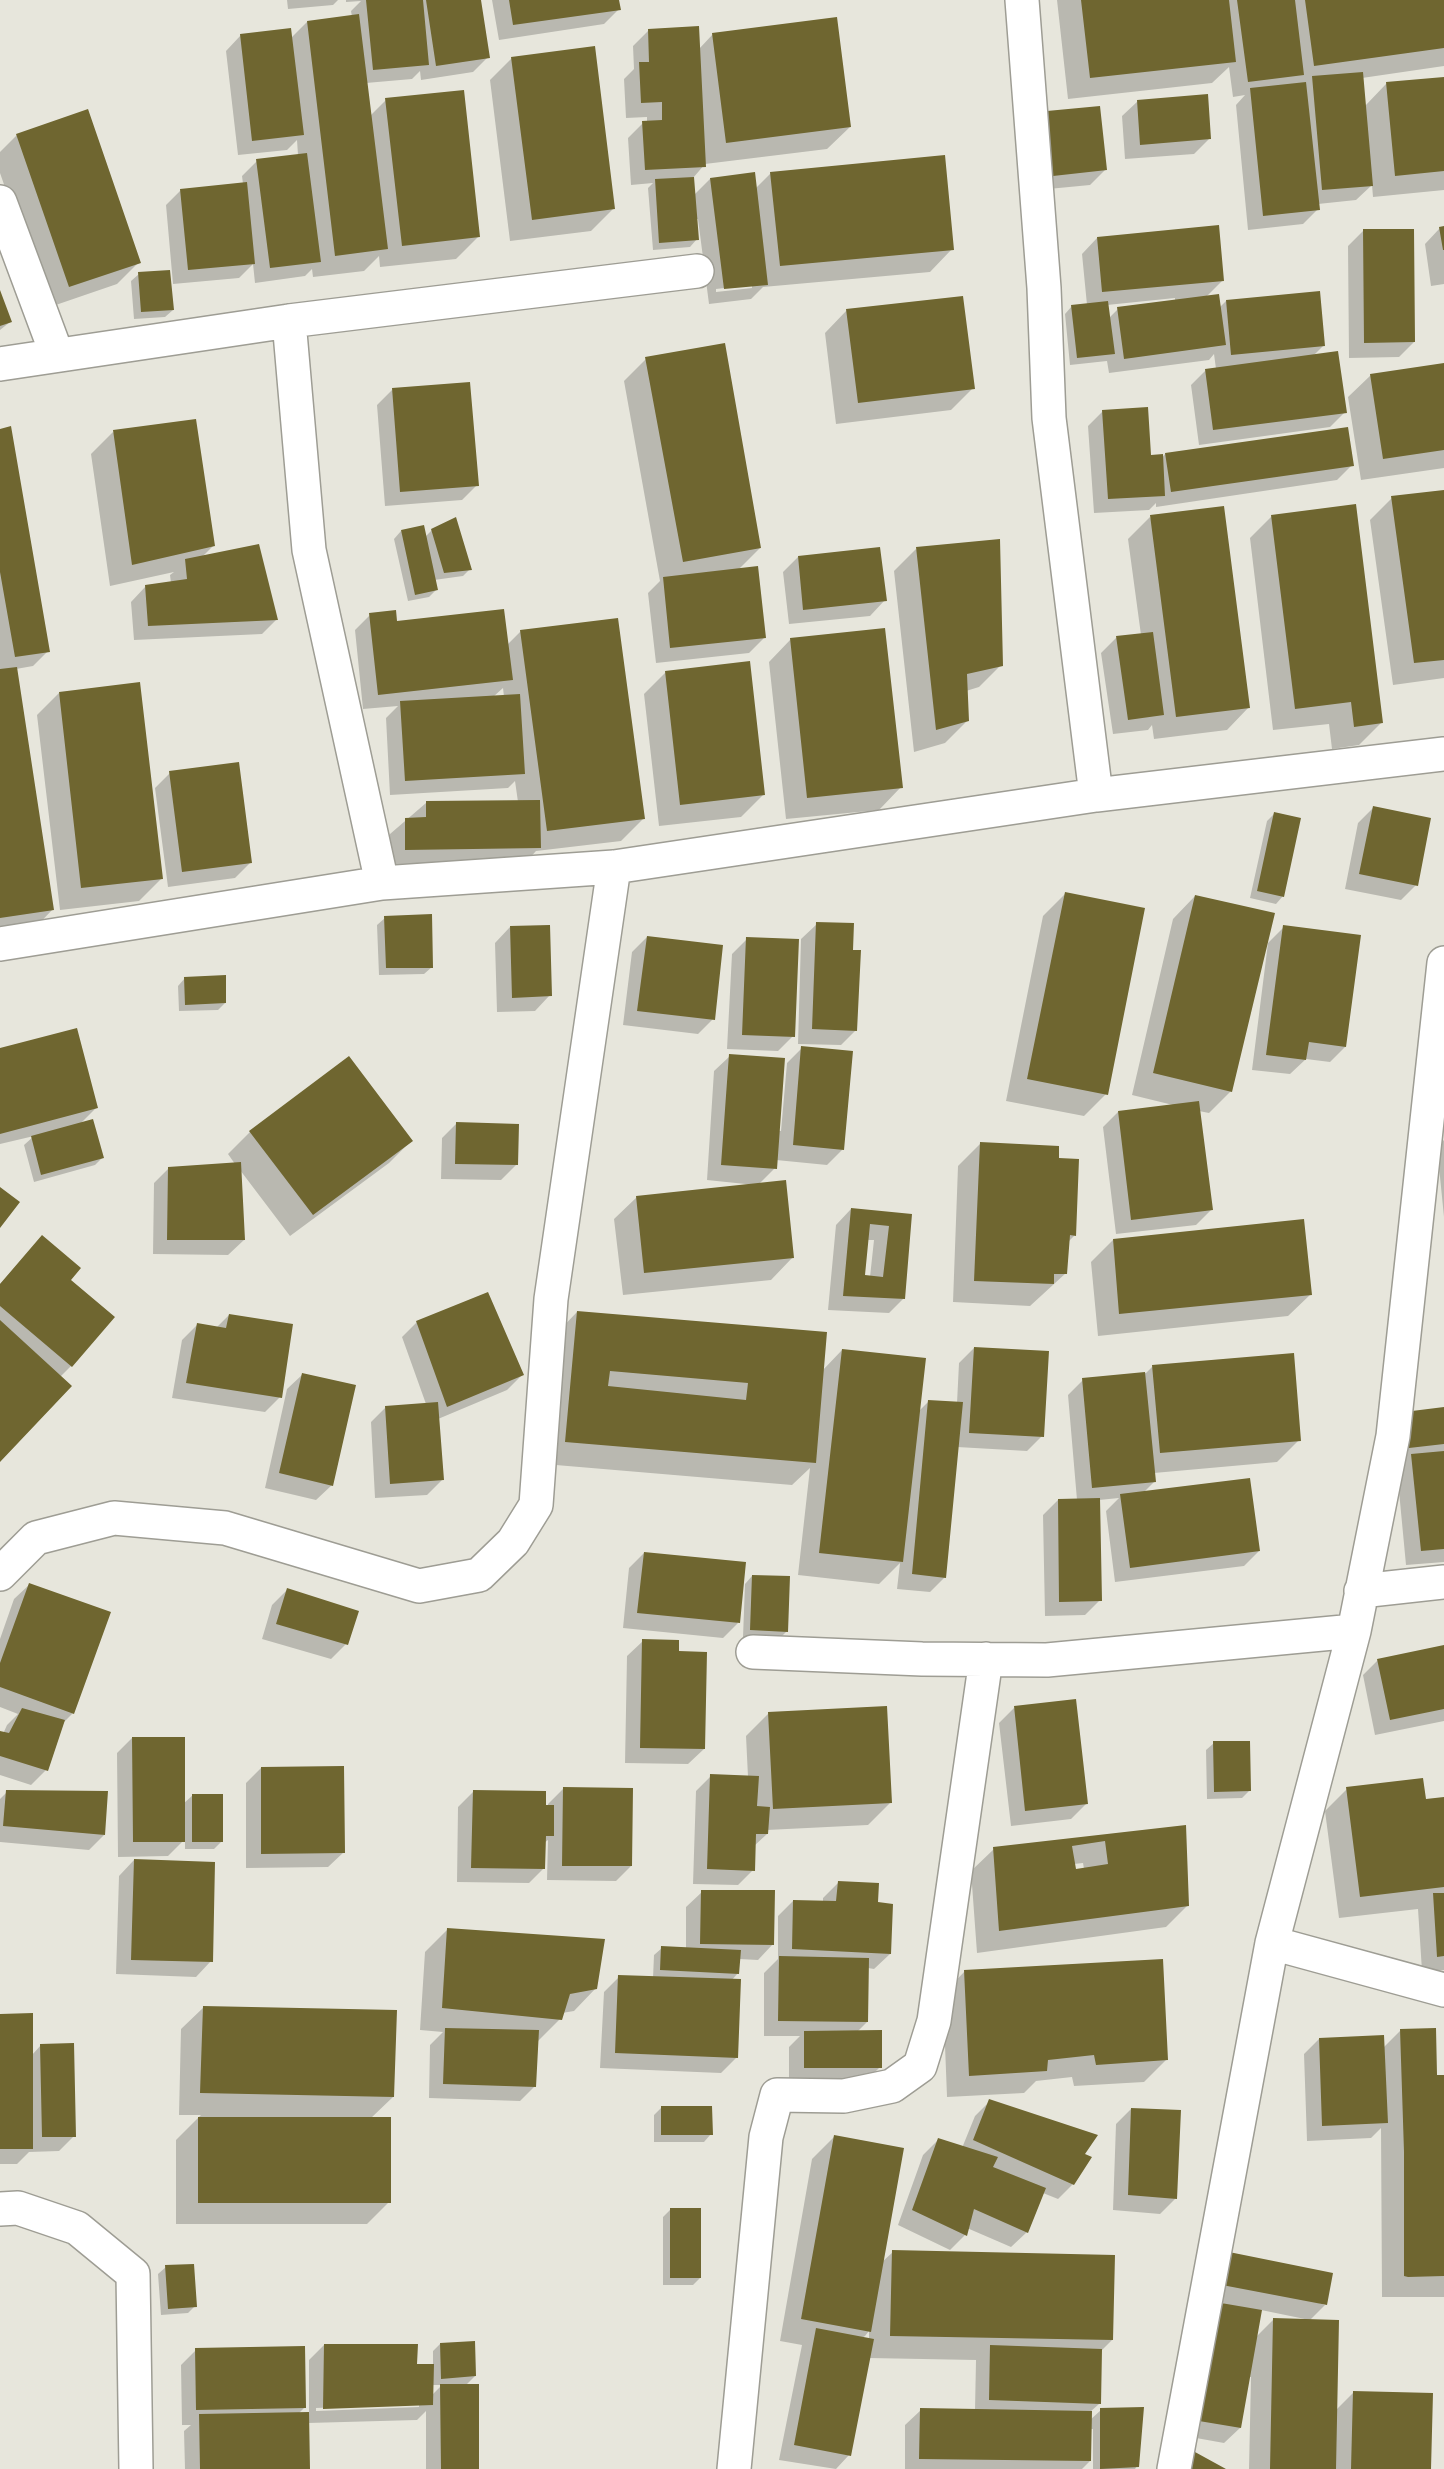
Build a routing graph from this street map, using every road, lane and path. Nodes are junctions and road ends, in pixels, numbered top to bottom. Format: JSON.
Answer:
{"nodes":[{"id":1,"x":1022,"y":0,"type":"edge"},
{"id":2,"x":0,"y":201,"type":"edge"},
{"id":3,"x":697,"y":271,"type":"dead end"},
{"id":4,"x":288,"y":321,"type":"junction"},
{"id":5,"x":57,"y":355,"type":"junction"},
{"id":6,"x":0,"y":364,"type":"edge"},
{"id":7,"x":1444,"y":754,"type":"edge"},
{"id":8,"x":1096,"y":795,"type":"junction"},
{"id":9,"x":614,"y":867,"type":"junction"},
{"id":10,"x":382,"y":883,"type":"junction"},
{"id":11,"x":0,"y":944,"type":"edge"},
{"id":12,"x":1444,"y":963,"type":"edge"},
{"id":13,"x":0,"y":1574,"type":"edge"},
{"id":14,"x":1444,"y":1582,"type":"edge"},
{"id":15,"x":1361,"y":1592,"type":"junction"},
{"id":16,"x":1354,"y":1631,"type":"junction"},
{"id":17,"x":753,"y":1652,"type":"dead end"},
{"id":18,"x":986,"y":1659,"type":"junction"},
{"id":19,"x":1272,"y":1943,"type":"junction"},
{"id":20,"x":1444,"y":1990,"type":"edge"},
{"id":21,"x":0,"y":2209,"type":"edge"},
{"id":22,"x":136,"y":2469,"type":"edge"},
{"id":23,"x":734,"y":2469,"type":"edge"},
{"id":24,"x":1174,"y":2469,"type":"edge"}],
"edges":[{"from":1,"to":8,"type":"street"},
{"from":2,"to":5,"type":"street"},
{"from":3,"to":4,"type":"street"},
{"from":4,"to":5,"type":"street"},
{"from":4,"to":10,"type":"street"},
{"from":5,"to":6,"type":"street"},
{"from":7,"to":8,"type":"street"},
{"from":8,"to":9,"type":"street"},
{"from":9,"to":10,"type":"street"},
{"from":9,"to":13,"type":"street"},
{"from":10,"to":11,"type":"street"},
{"from":12,"to":15,"type":"street"},
{"from":14,"to":15,"type":"street"},
{"from":15,"to":16,"type":"street"},
{"from":16,"to":18,"type":"street"},
{"from":16,"to":19,"type":"street"},
{"from":17,"to":18,"type":"street"},
{"from":18,"to":23,"type":"street"},
{"from":19,"to":20,"type":"street"},
{"from":19,"to":24,"type":"street"},
{"from":21,"to":22,"type":"street"}]}
